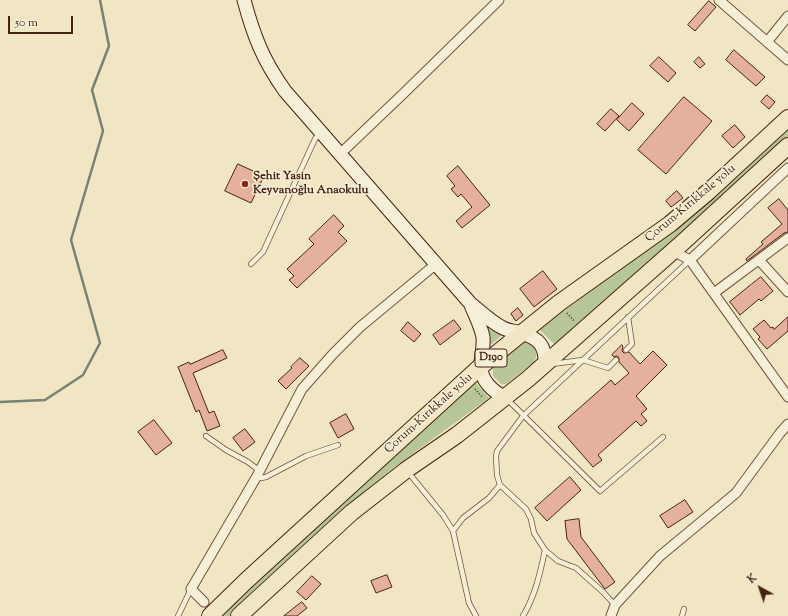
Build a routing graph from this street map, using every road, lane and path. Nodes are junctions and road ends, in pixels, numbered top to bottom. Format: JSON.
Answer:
{"nodes":[{"id":1,"x":244,"y":0,"type":"edge"},
{"id":2,"x":499,"y":0,"type":"edge"},
{"id":3,"x":719,"y":0,"type":"edge"},
{"id":4,"x":788,"y":16,"type":"edge"},
{"id":5,"x":767,"y":42,"type":"junction"},
{"id":6,"x":788,"y":60,"type":"edge"},
{"id":7,"x":788,"y":118,"type":"edge"},
{"id":8,"x":320,"y":133,"type":"junction"},
{"id":9,"x":788,"y":146,"type":"edge"},
{"id":10,"x":340,"y":154,"type":"junction"},
{"id":11,"x":788,"y":168,"type":"edge"},
{"id":12,"x":759,"y":174,"type":"junction"},
{"id":13,"x":770,"y":185,"type":"junction"},
{"id":14,"x":788,"y":238,"type":"edge"},
{"id":15,"x":673,"y":251,"type":"junction"},
{"id":16,"x":690,"y":260,"type":"junction"},
{"id":17,"x":759,"y":260,"type":"junction"},
{"id":18,"x":251,"y":264,"type":"dead end"},
{"id":19,"x":436,"y":264,"type":"junction"},
{"id":20,"x":788,"y":292,"type":"edge"},
{"id":21,"x":714,"y":293,"type":"junction"},
{"id":22,"x":470,"y":303,"type":"junction"},
{"id":23,"x":559,"y":303,"type":"junction"},
{"id":24,"x":628,"y":317,"type":"junction"},
{"id":25,"x":582,"y":331,"type":"junction"},
{"id":26,"x":521,"y":333,"type":"junction"},
{"id":27,"x":626,"y":350,"type":"dead end"},
{"id":28,"x":583,"y":360,"type":"junction"},
{"id":29,"x":616,"y":360,"type":"dead end"},
{"id":30,"x":545,"y":364,"type":"junction"},
{"id":31,"x":480,"y":366,"type":"junction"},
{"id":32,"x":788,"y":397,"type":"edge"},
{"id":33,"x":506,"y":398,"type":"junction"},
{"id":34,"x":524,"y":416,"type":"junction"},
{"id":35,"x":788,"y":424,"type":"edge"},
{"id":36,"x":206,"y":436,"type":"dead end"},
{"id":37,"x":663,"y":437,"type":"dead end"},
{"id":38,"x":338,"y":445,"type":"dead end"},
{"id":39,"x":406,"y":470,"type":"junction"},
{"id":40,"x":259,"y":474,"type":"junction"},
{"id":41,"x":500,"y":485,"type":"junction"},
{"id":42,"x":453,"y":531,"type":"junction"},
{"id":43,"x":545,"y":550,"type":"junction"},
{"id":44,"x":191,"y":589,"type":"junction"},
{"id":45,"x":615,"y":605,"type":"junction"},
{"id":46,"x":207,"y":609,"type":"edge"},
{"id":47,"x":684,"y":609,"type":"dead end"},
{"id":48,"x":178,"y":616,"type":"edge"},
{"id":49,"x":239,"y":616,"type":"edge"},
{"id":50,"x":476,"y":616,"type":"edge"},
{"id":51,"x":523,"y":616,"type":"edge"},
{"id":52,"x":611,"y":616,"type":"edge"},
{"id":53,"x":682,"y":616,"type":"edge"}],
"edges":[{"from":1,"to":8,"type":"street"},
{"from":2,"to":10,"type":"street"},
{"from":3,"to":5,"type":"street"},
{"from":4,"to":5,"type":"street"},
{"from":5,"to":6,"type":"street"},
{"from":7,"to":23,"type":"highway","name":"Çorum-Kırıkkale yolu","number":"D190"},
{"from":8,"to":10,"type":"street"},
{"from":8,"to":18,"type":"lane"},
{"from":9,"to":12,"type":"highway","name":"Çorum-Kırıkkale yolu"},
{"from":10,"to":19,"type":"street"},
{"from":11,"to":13,"type":"street"},
{"from":12,"to":13,"type":"street"},
{"from":12,"to":15,"type":"highway","name":"Çorum-Kırıkkale yolu"},
{"from":13,"to":16,"type":"street"},
{"from":14,"to":17,"type":"street"},
{"from":15,"to":16,"type":"street"},
{"from":15,"to":25,"type":"highway","name":"Çorum-Kırıkkale yolu"},
{"from":16,"to":21,"type":"street"},
{"from":16,"to":24,"type":"lane"},
{"from":17,"to":20,"type":"street"},
{"from":17,"to":21,"type":"street"},
{"from":19,"to":22,"type":"street"},
{"from":19,"to":40,"type":"street"},
{"from":21,"to":32,"type":"street"},
{"from":22,"to":26,"type":"street"},
{"from":22,"to":31,"type":"street"},
{"from":23,"to":25,"type":"path"},
{"from":23,"to":26,"type":"highway","name":"Çorum-Kırıkkale yolu","number":"D190"},
{"from":24,"to":27,"type":"lane"},
{"from":24,"to":28,"type":"lane"},
{"from":25,"to":30,"type":"highway","name":"Çorum-Kırıkkale yolu"},
{"from":26,"to":30,"type":"street"},
{"from":26,"to":31,"type":"highway","name":"Çorum-Kırıkkale yolu","number":"D190"},
{"from":28,"to":29,"type":"lane"},
{"from":28,"to":30,"type":"lane"},
{"from":28,"to":34,"type":"lane"},
{"from":30,"to":33,"type":"highway","name":"Çorum-Kırıkkale yolu"},
{"from":31,"to":33,"type":"street"},
{"from":31,"to":46,"type":"highway","name":"Çorum-Kırıkkale yolu","number":"D190"},
{"from":33,"to":34,"type":"lane"},
{"from":33,"to":39,"type":"highway","name":"Çorum-Kırıkkale yolu"},
{"from":34,"to":37,"type":"lane"},
{"from":34,"to":41,"type":"lane"},
{"from":35,"to":45,"type":"street"},
{"from":36,"to":40,"type":"lane"},
{"from":38,"to":40,"type":"lane"},
{"from":39,"to":42,"type":"lane"},
{"from":39,"to":49,"type":"highway","name":"Çorum-Kırıkkale yolu"},
{"from":40,"to":44,"type":"street"},
{"from":41,"to":42,"type":"lane"},
{"from":41,"to":43,"type":"lane"},
{"from":42,"to":50,"type":"lane"},
{"from":43,"to":45,"type":"lane"},
{"from":43,"to":51,"type":"lane"},
{"from":44,"to":46,"type":"street"},
{"from":44,"to":48,"type":"lane"},
{"from":45,"to":52,"type":"street"},
{"from":47,"to":53,"type":"lane"}]}
